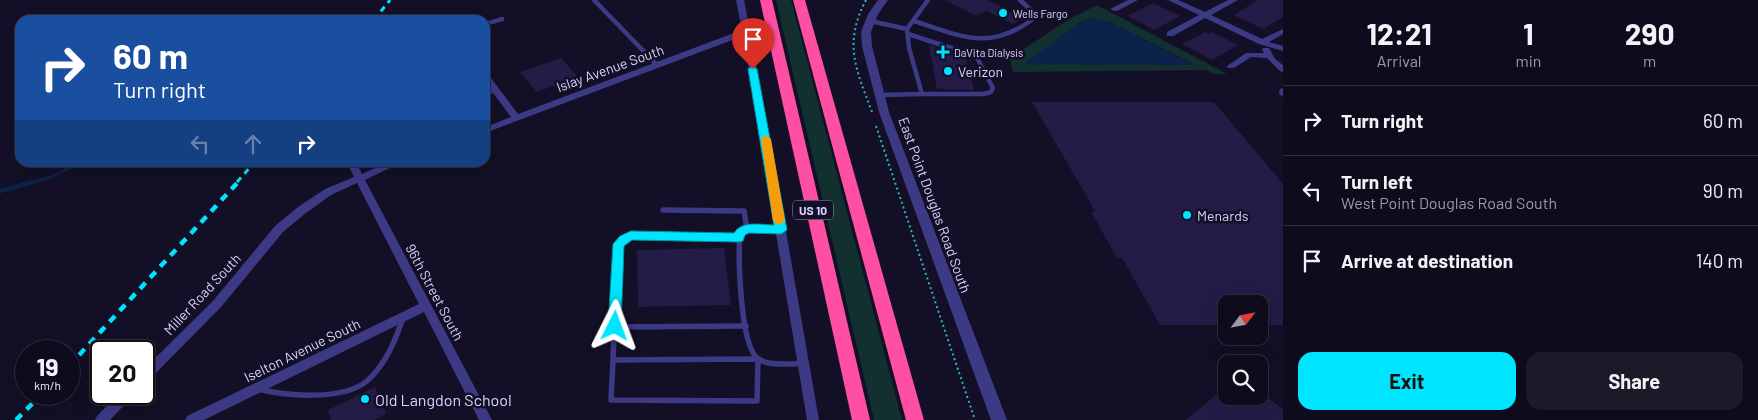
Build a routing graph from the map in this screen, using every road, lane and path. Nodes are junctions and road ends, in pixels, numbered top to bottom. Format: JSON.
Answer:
{"nodes":[{"id":1,"x":594,"y":0,"type":"edge"},
{"id":2,"x":740,"y":0,"type":"edge"},
{"id":3,"x":766,"y":0,"type":"edge"},
{"id":4,"x":799,"y":0,"type":"edge"},
{"id":5,"x":806,"y":0,"type":"edge"},
{"id":6,"x":866,"y":0,"type":"edge"},
{"id":7,"x":883,"y":0,"type":"edge"},
{"id":8,"x":928,"y":0,"type":"edge"},
{"id":9,"x":1020,"y":0,"type":"edge"},
{"id":10,"x":1134,"y":0,"type":"edge"},
{"id":11,"x":1172,"y":0,"type":"edge"},
{"id":12,"x":1234,"y":0,"type":"edge"},
{"id":13,"x":1114,"y":9,"type":"dead end"},
{"id":14,"x":1205,"y":16,"type":"junction"},
{"id":15,"x":500,"y":19,"type":"dead end"},
{"id":16,"x":870,"y":20,"type":"junction"},
{"id":17,"x":914,"y":20,"type":"junction"},
{"id":18,"x":490,"y":22,"type":"edge"},
{"id":19,"x":1283,"y":31,"type":"edge"},
{"id":20,"x":745,"y":32,"type":"junction"},
{"id":21,"x":908,"y":32,"type":"junction"},
{"id":22,"x":1170,"y":34,"type":"dead end"},
{"id":23,"x":812,"y":41,"type":"junction"},
{"id":24,"x":1262,"y":42,"type":"junction"},
{"id":25,"x":1283,"y":49,"type":"edge"},
{"id":26,"x":1269,"y":56,"type":"junction"},
{"id":27,"x":657,"y":65,"type":"junction"},
{"id":28,"x":1232,"y":66,"type":"dead end"},
{"id":29,"x":1283,"y":69,"type":"edge"},
{"id":30,"x":490,"y":82,"type":"edge"},
{"id":31,"x":496,"y":90,"type":"junction"},
{"id":32,"x":490,"y":92,"type":"edge"},
{"id":33,"x":922,"y":94,"type":"junction"},
{"id":34,"x":880,"y":95,"type":"junction"},
{"id":35,"x":873,"y":115,"type":"dead end"},
{"id":36,"x":516,"y":118,"type":"junction"},
{"id":37,"x":876,"y":124,"type":"dead end"},
{"id":38,"x":490,"y":128,"type":"edge"},
{"id":39,"x":354,"y":167,"type":"edge"},
{"id":40,"x":386,"y":167,"type":"edge"},
{"id":41,"x":358,"y":178,"type":"junction"},
{"id":42,"x":663,"y":210,"type":"dead end"},
{"id":43,"x":748,"y":229,"type":"junction"},
{"id":44,"x":781,"y":230,"type":"junction"},
{"id":45,"x":739,"y":238,"type":"junction"},
{"id":46,"x":425,"y":306,"type":"junction"},
{"id":47,"x":403,"y":317,"type":"junction"},
{"id":48,"x":615,"y":326,"type":"junction"},
{"id":49,"x":746,"y":326,"type":"junction"},
{"id":50,"x":758,"y":359,"type":"junction"},
{"id":51,"x":613,"y":360,"type":"junction"},
{"id":52,"x":804,"y":364,"type":"junction"},
{"id":53,"x":155,"y":366,"type":"edge"},
{"id":54,"x":257,"y":388,"type":"junction"},
{"id":55,"x":116,"y":405,"type":"edge"},
{"id":56,"x":101,"y":420,"type":"edge"},
{"id":57,"x":190,"y":420,"type":"edge"},
{"id":58,"x":486,"y":420,"type":"edge"},
{"id":59,"x":813,"y":420,"type":"edge"},
{"id":60,"x":860,"y":420,"type":"edge"},
{"id":61,"x":915,"y":420,"type":"edge"},
{"id":62,"x":975,"y":420,"type":"edge"},
{"id":63,"x":999,"y":420,"type":"edge"}],
"edges":[{"from":1,"to":27,"type":"lane"},
{"from":2,"to":20,"type":"street"},
{"from":3,"to":60,"type":"highway","number":"US 10"},
{"from":4,"to":23,"type":"highway","number":"US 10"},
{"from":5,"to":23,"type":"highway"},
{"from":6,"to":35,"type":"path"},
{"from":7,"to":16,"type":"street","name":"East Point Douglas Road South"},
{"from":8,"to":17,"type":"lane"},
{"from":9,"to":17,"type":"lane"},
{"from":10,"to":13,"type":"street"},
{"from":11,"to":14,"type":"street"},
{"from":12,"to":14,"type":"street"},
{"from":14,"to":22,"type":"street"},
{"from":14,"to":24,"type":"street"},
{"from":15,"to":18,"type":"street"},
{"from":16,"to":21,"type":"lane"},
{"from":16,"to":34,"type":"street","name":"East Point Douglas Road South"},
{"from":17,"to":21,"type":"lane"},
{"from":19,"to":24,"type":"street"},
{"from":20,"to":27,"type":"street","name":"Islay Avenue South"},
{"from":20,"to":44,"type":"street"},
{"from":21,"to":33,"type":"lane"},
{"from":21,"to":33,"type":"lane"},
{"from":23,"to":61,"type":"highway","number":"US 10"},
{"from":24,"to":25,"type":"street"},
{"from":24,"to":26,"type":"street"},
{"from":26,"to":28,"type":"street"},
{"from":26,"to":29,"type":"street"},
{"from":27,"to":36,"type":"street","name":"Islay Avenue South"},
{"from":30,"to":31,"type":"street"},
{"from":31,"to":32,"type":"lane"},
{"from":31,"to":36,"type":"street"},
{"from":33,"to":34,"type":"lane"},
{"from":34,"to":63,"type":"street","name":"East Point Douglas Road South"},
{"from":36,"to":38,"type":"street","name":"Islay Avenue South"},
{"from":37,"to":62,"type":"path"},
{"from":39,"to":41,"type":"street"},
{"from":40,"to":41,"type":"street"},
{"from":41,"to":46,"type":"street","name":"96th Street South"},
{"from":41,"to":53,"type":"street","name":"Miller Road South"},
{"from":42,"to":43,"type":"lane"},
{"from":43,"to":44,"type":"lane"},
{"from":43,"to":45,"type":"lane"},
{"from":44,"to":52,"type":"street"},
{"from":45,"to":48,"type":"lane"},
{"from":45,"to":49,"type":"lane"},
{"from":46,"to":47,"type":"street","name":"Iselton Avenue South"},
{"from":46,"to":58,"type":"street","name":"96th Street South"},
{"from":47,"to":54,"type":"street","name":"Iselton Avenue South"},
{"from":47,"to":54,"type":"lane"},
{"from":48,"to":49,"type":"lane"},
{"from":48,"to":51,"type":"lane"},
{"from":49,"to":50,"type":"lane"},
{"from":50,"to":51,"type":"lane"},
{"from":50,"to":51,"type":"lane"},
{"from":50,"to":52,"type":"lane"},
{"from":52,"to":59,"type":"street"},
{"from":54,"to":57,"type":"street","name":"Iselton Avenue South"},
{"from":55,"to":56,"type":"street"}]}
